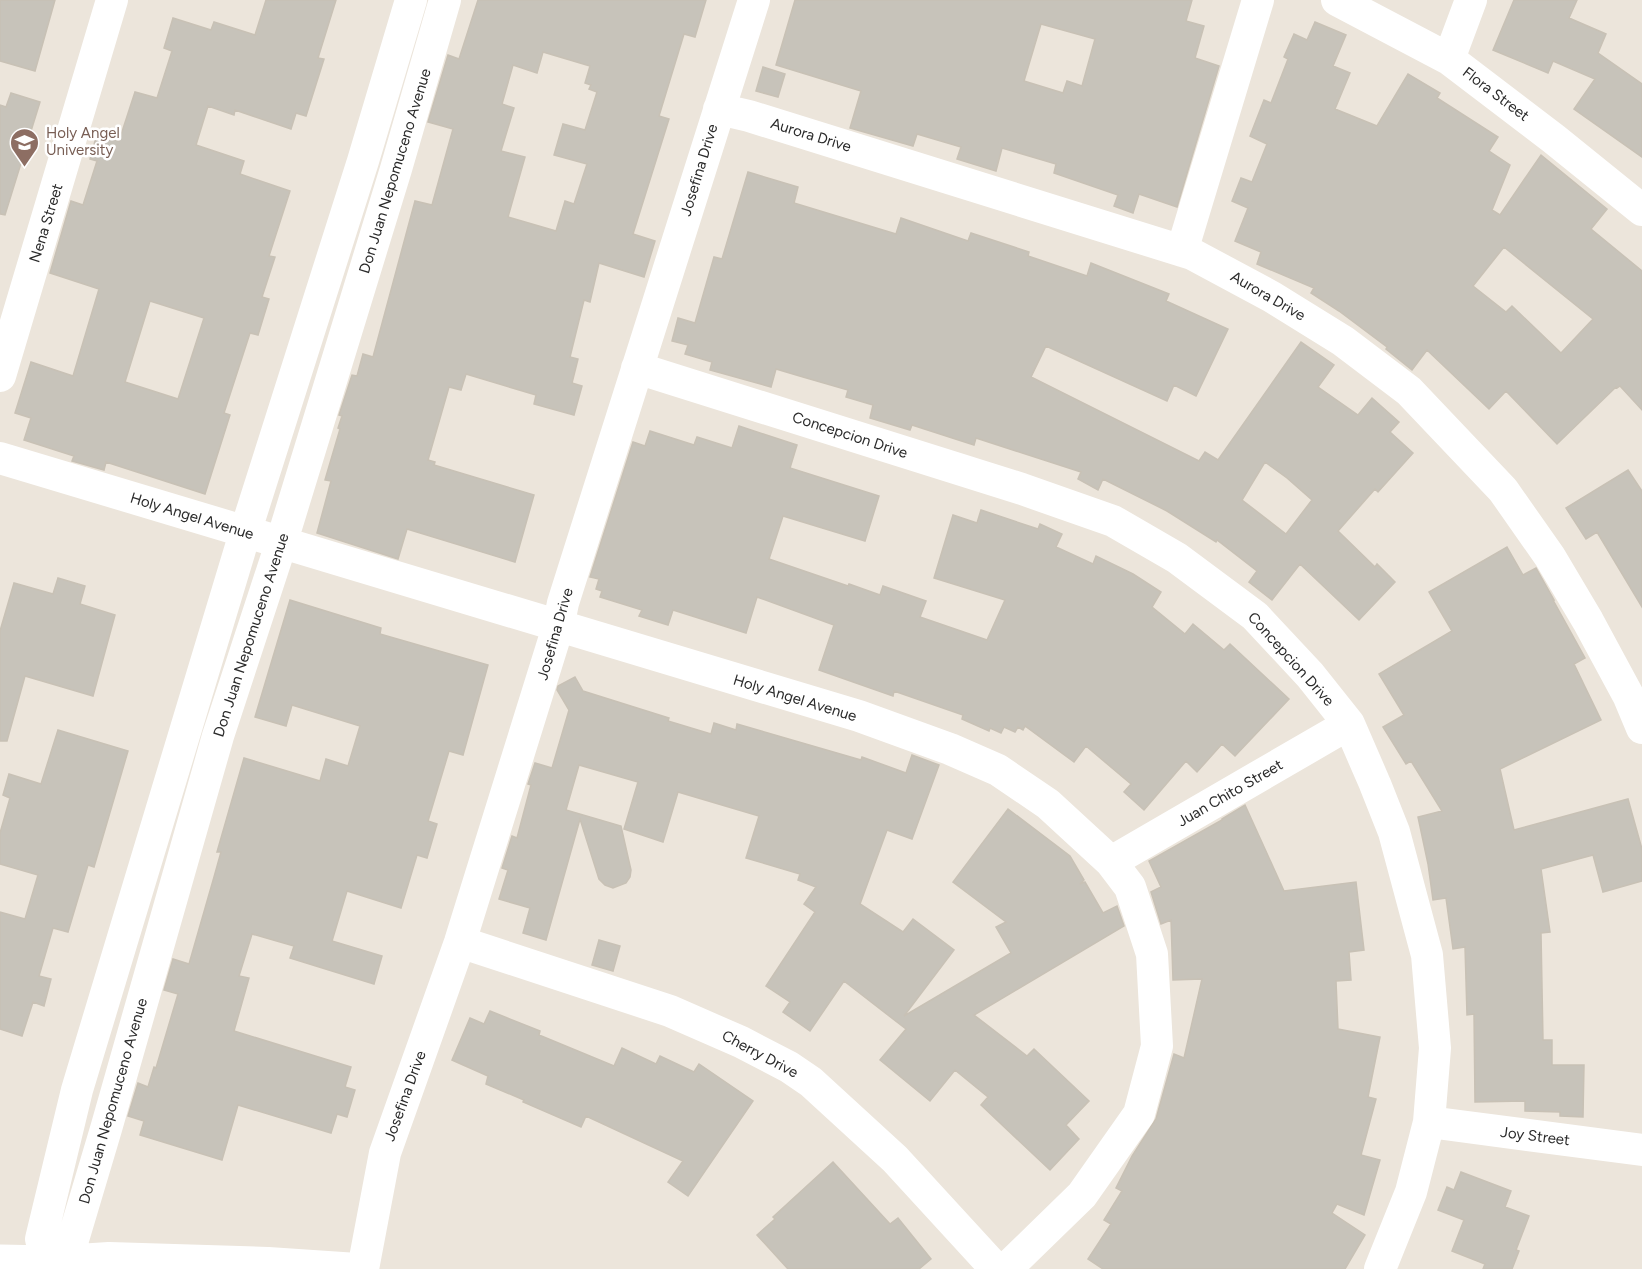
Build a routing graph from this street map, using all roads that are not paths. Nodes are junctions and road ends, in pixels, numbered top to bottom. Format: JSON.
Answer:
{"nodes":[{"id":1,"x":112,"y":0,"type":"edge"},
{"id":2,"x":411,"y":0,"type":"edge"},
{"id":3,"x":446,"y":0,"type":"edge"},
{"id":4,"x":754,"y":0,"type":"edge"},
{"id":5,"x":1258,"y":0,"type":"edge"},
{"id":6,"x":1337,"y":0,"type":"edge"},
{"id":7,"x":1471,"y":0,"type":"edge"},
{"id":8,"x":1449,"y":58,"type":"junction"},
{"id":9,"x":719,"y":109,"type":"junction"},
{"id":10,"x":363,"y":161,"type":"junction"},
{"id":11,"x":396,"y":170,"type":"junction"},
{"id":12,"x":1642,"y":210,"type":"edge"},
{"id":13,"x":1182,"y":251,"type":"junction"},
{"id":14,"x":637,"y":368,"type":"junction"},
{"id":15,"x":0,"y":376,"type":"edge"},
{"id":16,"x":0,"y":458,"type":"edge"},
{"id":17,"x":245,"y":533,"type":"junction"},
{"id":18,"x":281,"y":544,"type":"junction"},
{"id":19,"x":558,"y":627,"type":"junction"},
{"id":20,"x":1349,"y":724,"type":"junction"},
{"id":21,"x":1642,"y":728,"type":"edge"},
{"id":22,"x":1111,"y":862,"type":"junction"},
{"id":23,"x":136,"y":896,"type":"junction"},
{"id":24,"x":169,"y":909,"type":"junction"},
{"id":25,"x":460,"y":942,"type":"junction"},
{"id":26,"x":1429,"y":1122,"type":"junction"},
{"id":27,"x":1642,"y":1150,"type":"edge"},
{"id":28,"x":0,"y":1261,"type":"edge"},
{"id":29,"x":47,"y":1266,"type":"edge"},
{"id":30,"x":357,"y":1269,"type":"edge"},
{"id":31,"x":363,"y":1269,"type":"edge"},
{"id":32,"x":996,"y":1269,"type":"edge"},
{"id":33,"x":1006,"y":1269,"type":"edge"},
{"id":34,"x":1380,"y":1269,"type":"edge"}],
"edges":[{"from":1,"to":15,"type":"street","name":"Nena Street"},
{"from":2,"to":10,"type":"street"},
{"from":3,"to":11,"type":"street","name":"Don Juan Nepomuceno Avenue"},
{"from":4,"to":9,"type":"street","name":"Josefina Drive"},
{"from":5,"to":13,"type":"street"},
{"from":6,"to":8,"type":"street","name":"Flora Street"},
{"from":7,"to":8,"type":"street"},
{"from":8,"to":12,"type":"street","name":"Flora Street"},
{"from":9,"to":13,"type":"street","name":"Aurora Drive"},
{"from":9,"to":14,"type":"street","name":"Josefina Drive"},
{"from":10,"to":11,"type":"street"},
{"from":10,"to":17,"type":"street"},
{"from":11,"to":18,"type":"street","name":"Don Juan Nepomuceno Avenue"},
{"from":13,"to":21,"type":"street","name":"Aurora Drive"},
{"from":14,"to":19,"type":"street","name":"Josefina Drive"},
{"from":14,"to":20,"type":"street","name":"Concepcion Drive"},
{"from":16,"to":17,"type":"street","name":"Holy Angel Avenue"},
{"from":17,"to":18,"type":"street","name":"Holy Angel Avenue"},
{"from":17,"to":23,"type":"street"},
{"from":18,"to":19,"type":"street","name":"Holy Angel Avenue"},
{"from":18,"to":24,"type":"street","name":"Don Juan Nepomuceno Avenue"},
{"from":19,"to":22,"type":"street","name":"Holy Angel Avenue"},
{"from":19,"to":25,"type":"street","name":"Josefina Drive"},
{"from":20,"to":22,"type":"street","name":"Juan Chito Street"},
{"from":20,"to":26,"type":"street","name":"Concepcion Drive"},
{"from":22,"to":33,"type":"street","name":"Holy Angel Avenue"},
{"from":23,"to":24,"type":"street"},
{"from":23,"to":29,"type":"street"},
{"from":24,"to":29,"type":"street","name":"Don Juan Nepomuceno Avenue"},
{"from":25,"to":31,"type":"street","name":"Josefina Drive"},
{"from":25,"to":32,"type":"street","name":"Cherry Drive"},
{"from":26,"to":27,"type":"street","name":"Joy Street"},
{"from":26,"to":34,"type":"street","name":"Concepcion Drive"},
{"from":28,"to":29,"type":"street"},
{"from":29,"to":30,"type":"street"}]}
